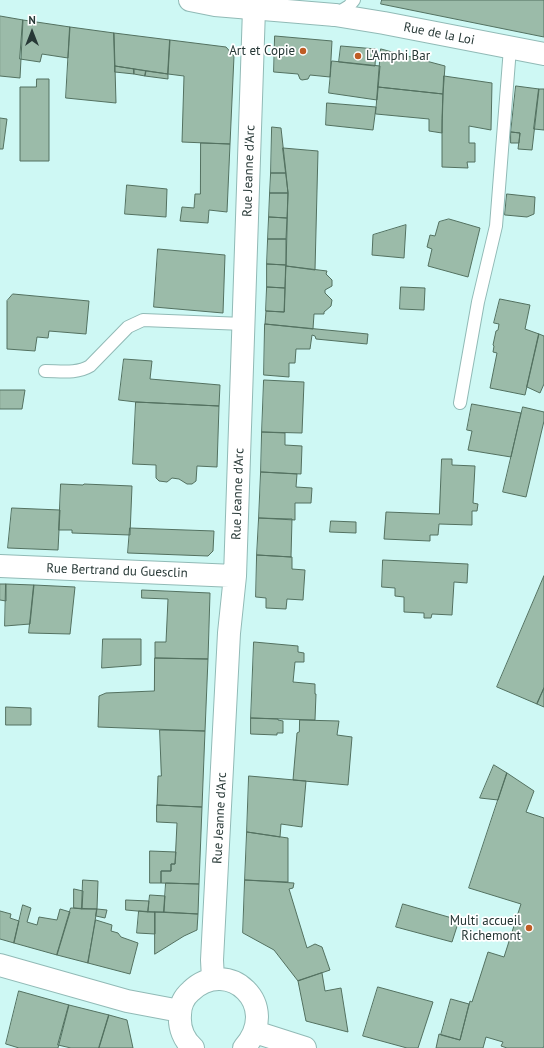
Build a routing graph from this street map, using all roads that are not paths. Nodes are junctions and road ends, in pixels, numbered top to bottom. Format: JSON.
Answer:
{"nodes":[{"id":1,"x":190,"y":0,"type":"edge"},
{"id":2,"x":354,"y":0,"type":"edge"},
{"id":3,"x":254,"y":9,"type":"junction"},
{"id":4,"x":334,"y":15,"type":"junction"},
{"id":5,"x":510,"y":48,"type":"junction"},
{"id":6,"x":544,"y":54,"type":"edge"},
{"id":7,"x":244,"y":324,"type":"junction"},
{"id":8,"x":46,"y":371,"type":"dead end"},
{"id":9,"x":460,"y":403,"type":"dead end"},
{"id":10,"x":0,"y":566,"type":"edge"},
{"id":11,"x":235,"y":576,"type":"junction"},
{"id":12,"x":0,"y":965,"type":"edge"},
{"id":13,"x":213,"y":979,"type":"junction"},
{"id":14,"x":180,"y":1011,"type":"junction"},
{"id":15,"x":250,"y":1040,"type":"edge"},
{"id":16,"x":193,"y":1048,"type":"edge"},
{"id":17,"x":305,"y":1048,"type":"edge"}],
"edges":[{"from":1,"to":3,"type":"street","name":"Rue de la Loi"},
{"from":2,"to":4,"type":"lane"},
{"from":3,"to":4,"type":"street","name":"Rue de la Loi"},
{"from":3,"to":7,"type":"street","name":"Rue Jeanne d'Arc"},
{"from":4,"to":5,"type":"street","name":"Rue de la Loi"},
{"from":5,"to":6,"type":"street","name":"Rue de la Loi"},
{"from":5,"to":9,"type":"lane"},
{"from":7,"to":8,"type":"lane"},
{"from":7,"to":11,"type":"street","name":"Rue Jeanne d'Arc"},
{"from":10,"to":11,"type":"street","name":"Rue Bertrand du Guesclin"},
{"from":11,"to":13,"type":"street","name":"Rue Jeanne d'Arc"},
{"from":12,"to":14,"type":"street"},
{"from":13,"to":14,"type":"street"},
{"from":13,"to":15,"type":"street"},
{"from":14,"to":16,"type":"street"},
{"from":15,"to":17,"type":"street"}]}
